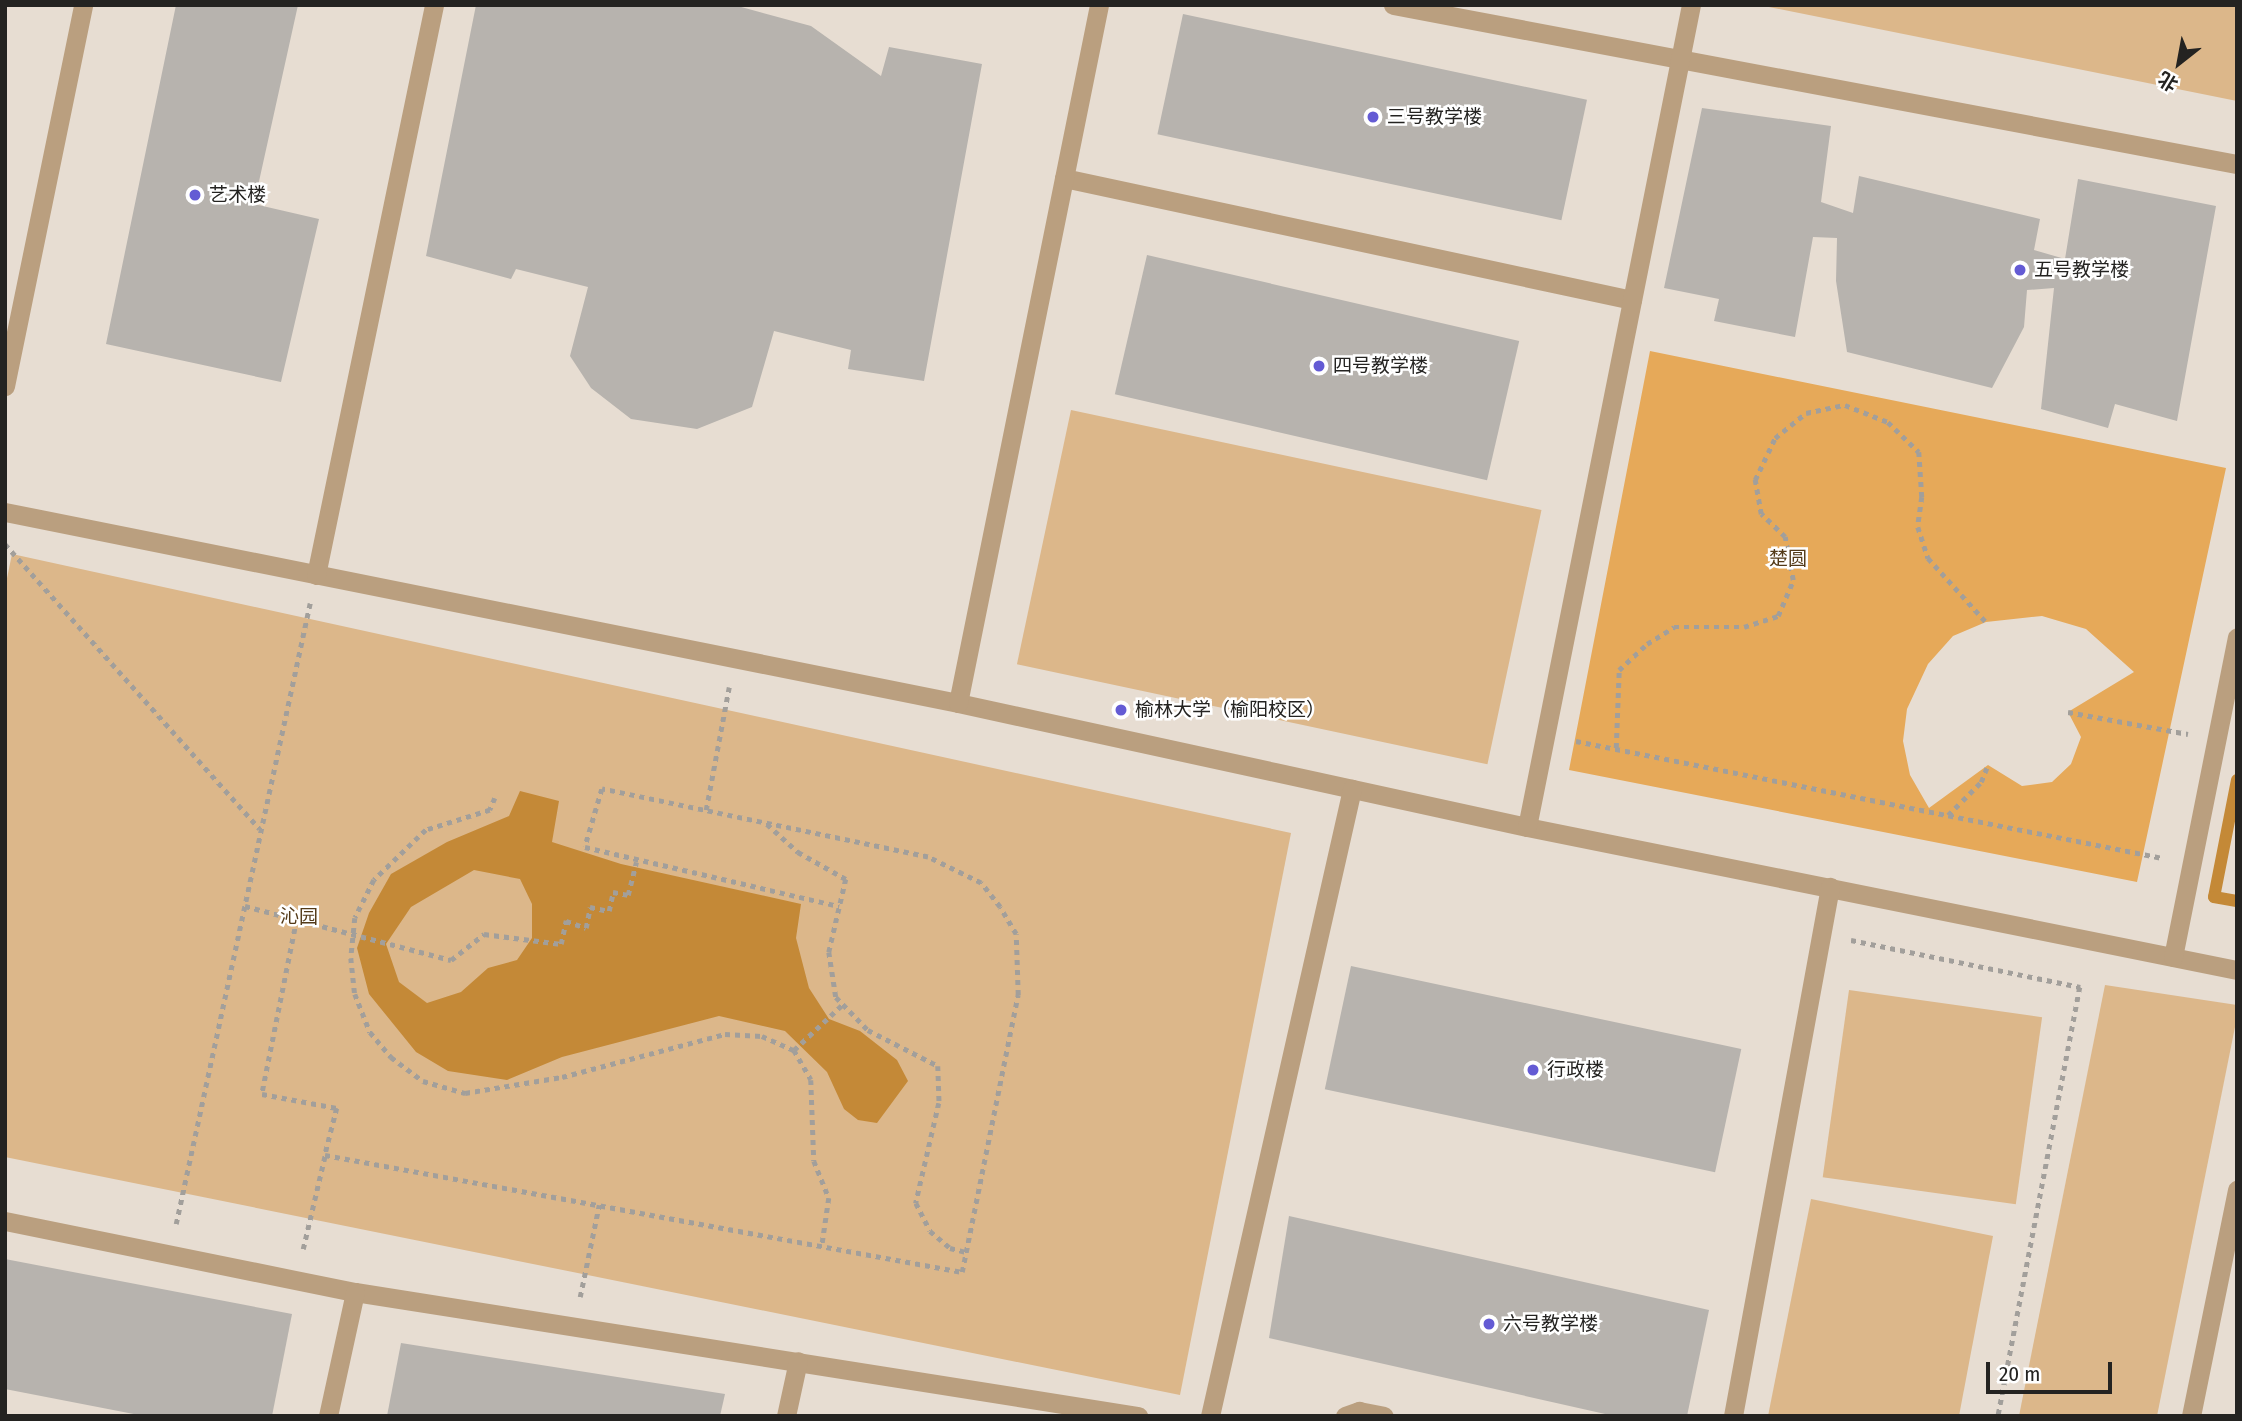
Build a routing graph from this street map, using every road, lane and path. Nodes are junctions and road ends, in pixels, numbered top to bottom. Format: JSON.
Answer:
{"nodes":[{"id":1,"x":83,"y":5,"type":"edge"},
{"id":2,"x":434,"y":5,"type":"edge"},
{"id":3,"x":1099,"y":5,"type":"edge"},
{"id":4,"x":1394,"y":5,"type":"edge"},
{"id":5,"x":1691,"y":5,"type":"edge"},
{"id":6,"x":1680,"y":59,"type":"junction"},
{"id":7,"x":2237,"y":164,"type":"edge"},
{"id":8,"x":1064,"y":177,"type":"junction"},
{"id":9,"x":1632,"y":300,"type":"junction"},
{"id":10,"x":5,"y":386,"type":"edge"},
{"id":11,"x":5,"y":512,"type":"edge"},
{"id":12,"x":5,"y":544,"type":"edge"},
{"id":13,"x":316,"y":575,"type":"junction"},
{"id":14,"x":1986,"y":622,"type":"dead end"},
{"id":15,"x":2237,"y":637,"type":"edge"},
{"id":16,"x":734,"y":658,"type":"junction"},
{"id":17,"x":958,"y":703,"type":"junction"},
{"id":18,"x":2068,"y":712,"type":"dead end"},
{"id":19,"x":1545,"y":736,"type":"junction"},
{"id":20,"x":2216,"y":739,"type":"junction"},
{"id":21,"x":1616,"y":748,"type":"junction"},
{"id":22,"x":1988,"y":765,"type":"dead end"},
{"id":23,"x":1352,"y":789,"type":"junction"},
{"id":24,"x":495,"y":798,"type":"dead end"},
{"id":25,"x":706,"y":810,"type":"junction"},
{"id":26,"x":1948,"y":815,"type":"junction"},
{"id":27,"x":766,"y":823,"type":"junction"},
{"id":28,"x":1527,"y":827,"type":"junction"},
{"id":29,"x":261,"y":830,"type":"junction"},
{"id":30,"x":636,"y":862,"type":"junction"},
{"id":31,"x":2191,"y":864,"type":"junction"},
{"id":32,"x":1830,"y":887,"type":"junction"},
{"id":33,"x":245,"y":906,"type":"junction"},
{"id":34,"x":839,"y":906,"type":"junction"},
{"id":35,"x":297,"y":919,"type":"junction"},
{"id":36,"x":1821,"y":934,"type":"junction"},
{"id":37,"x":353,"y":935,"type":"junction"},
{"id":38,"x":2173,"y":957,"type":"junction"},
{"id":39,"x":2237,"y":970,"type":"edge"},
{"id":40,"x":843,"y":1004,"type":"junction"},
{"id":41,"x":794,"y":1050,"type":"junction"},
{"id":42,"x":325,"y":1155,"type":"junction"},
{"id":43,"x":2237,"y":1190,"type":"edge"},
{"id":44,"x":599,"y":1205,"type":"junction"},
{"id":45,"x":5,"y":1222,"type":"edge"},
{"id":46,"x":822,"y":1246,"type":"junction"},
{"id":47,"x":966,"y":1252,"type":"junction"},
{"id":48,"x":169,"y":1255,"type":"junction"},
{"id":49,"x":296,"y":1280,"type":"junction"},
{"id":50,"x":355,"y":1292,"type":"junction"},
{"id":51,"x":575,"y":1326,"type":"junction"},
{"id":52,"x":798,"y":1362,"type":"junction"},
{"id":53,"x":328,"y":1416,"type":"edge"},
{"id":54,"x":786,"y":1416,"type":"edge"},
{"id":55,"x":1138,"y":1416,"type":"edge"},
{"id":56,"x":1210,"y":1416,"type":"edge"},
{"id":57,"x":1345,"y":1416,"type":"edge"},
{"id":58,"x":1384,"y":1416,"type":"edge"},
{"id":59,"x":1733,"y":1416,"type":"edge"},
{"id":60,"x":1998,"y":1416,"type":"edge"},
{"id":61,"x":2191,"y":1416,"type":"edge"}],
"edges":[{"from":1,"to":10,"type":"street"},
{"from":2,"to":13,"type":"street"},
{"from":3,"to":8,"type":"street"},
{"from":4,"to":6,"type":"street"},
{"from":5,"to":6,"type":"street"},
{"from":6,"to":7,"type":"street"},
{"from":6,"to":9,"type":"street"},
{"from":8,"to":9,"type":"street"},
{"from":8,"to":17,"type":"street"},
{"from":9,"to":19,"type":"street"},
{"from":11,"to":13,"type":"street"},
{"from":12,"to":29,"type":"path"},
{"from":13,"to":16,"type":"street"},
{"from":13,"to":29,"type":"path"},
{"from":14,"to":21,"type":"path"},
{"from":15,"to":20,"type":"street"},
{"from":16,"to":17,"type":"street"},
{"from":16,"to":25,"type":"path"},
{"from":17,"to":23,"type":"street"},
{"from":18,"to":20,"type":"path"},
{"from":19,"to":21,"type":"path"},
{"from":19,"to":28,"type":"street"},
{"from":20,"to":31,"type":"street"},
{"from":21,"to":26,"type":"path"},
{"from":22,"to":26,"type":"path"},
{"from":23,"to":28,"type":"street"},
{"from":23,"to":56,"type":"street"},
{"from":24,"to":37,"type":"path"},
{"from":25,"to":27,"type":"path"},
{"from":25,"to":30,"type":"path"},
{"from":26,"to":31,"type":"path"},
{"from":27,"to":34,"type":"path"},
{"from":27,"to":47,"type":"path"},
{"from":28,"to":32,"type":"street"},
{"from":29,"to":33,"type":"path"},
{"from":30,"to":34,"type":"path"},
{"from":30,"to":37,"type":"path"},
{"from":31,"to":38,"type":"street"},
{"from":32,"to":36,"type":"street"},
{"from":32,"to":38,"type":"street"},
{"from":33,"to":35,"type":"path"},
{"from":33,"to":48,"type":"path"},
{"from":34,"to":40,"type":"path"},
{"from":35,"to":37,"type":"path"},
{"from":35,"to":42,"type":"path"},
{"from":36,"to":59,"type":"street"},
{"from":36,"to":60,"type":"path"},
{"from":37,"to":41,"type":"path"},
{"from":38,"to":39,"type":"street"},
{"from":40,"to":41,"type":"path"},
{"from":40,"to":47,"type":"path"},
{"from":41,"to":46,"type":"path"},
{"from":42,"to":44,"type":"path"},
{"from":42,"to":49,"type":"path"},
{"from":43,"to":61,"type":"street"},
{"from":44,"to":46,"type":"path"},
{"from":44,"to":51,"type":"path"},
{"from":45,"to":48,"type":"street"},
{"from":46,"to":47,"type":"path"},
{"from":48,"to":49,"type":"street"},
{"from":49,"to":50,"type":"street"},
{"from":50,"to":51,"type":"street"},
{"from":50,"to":53,"type":"street"},
{"from":51,"to":52,"type":"street"},
{"from":52,"to":54,"type":"street"},
{"from":52,"to":55,"type":"street"},
{"from":57,"to":58,"type":"street"}]}
